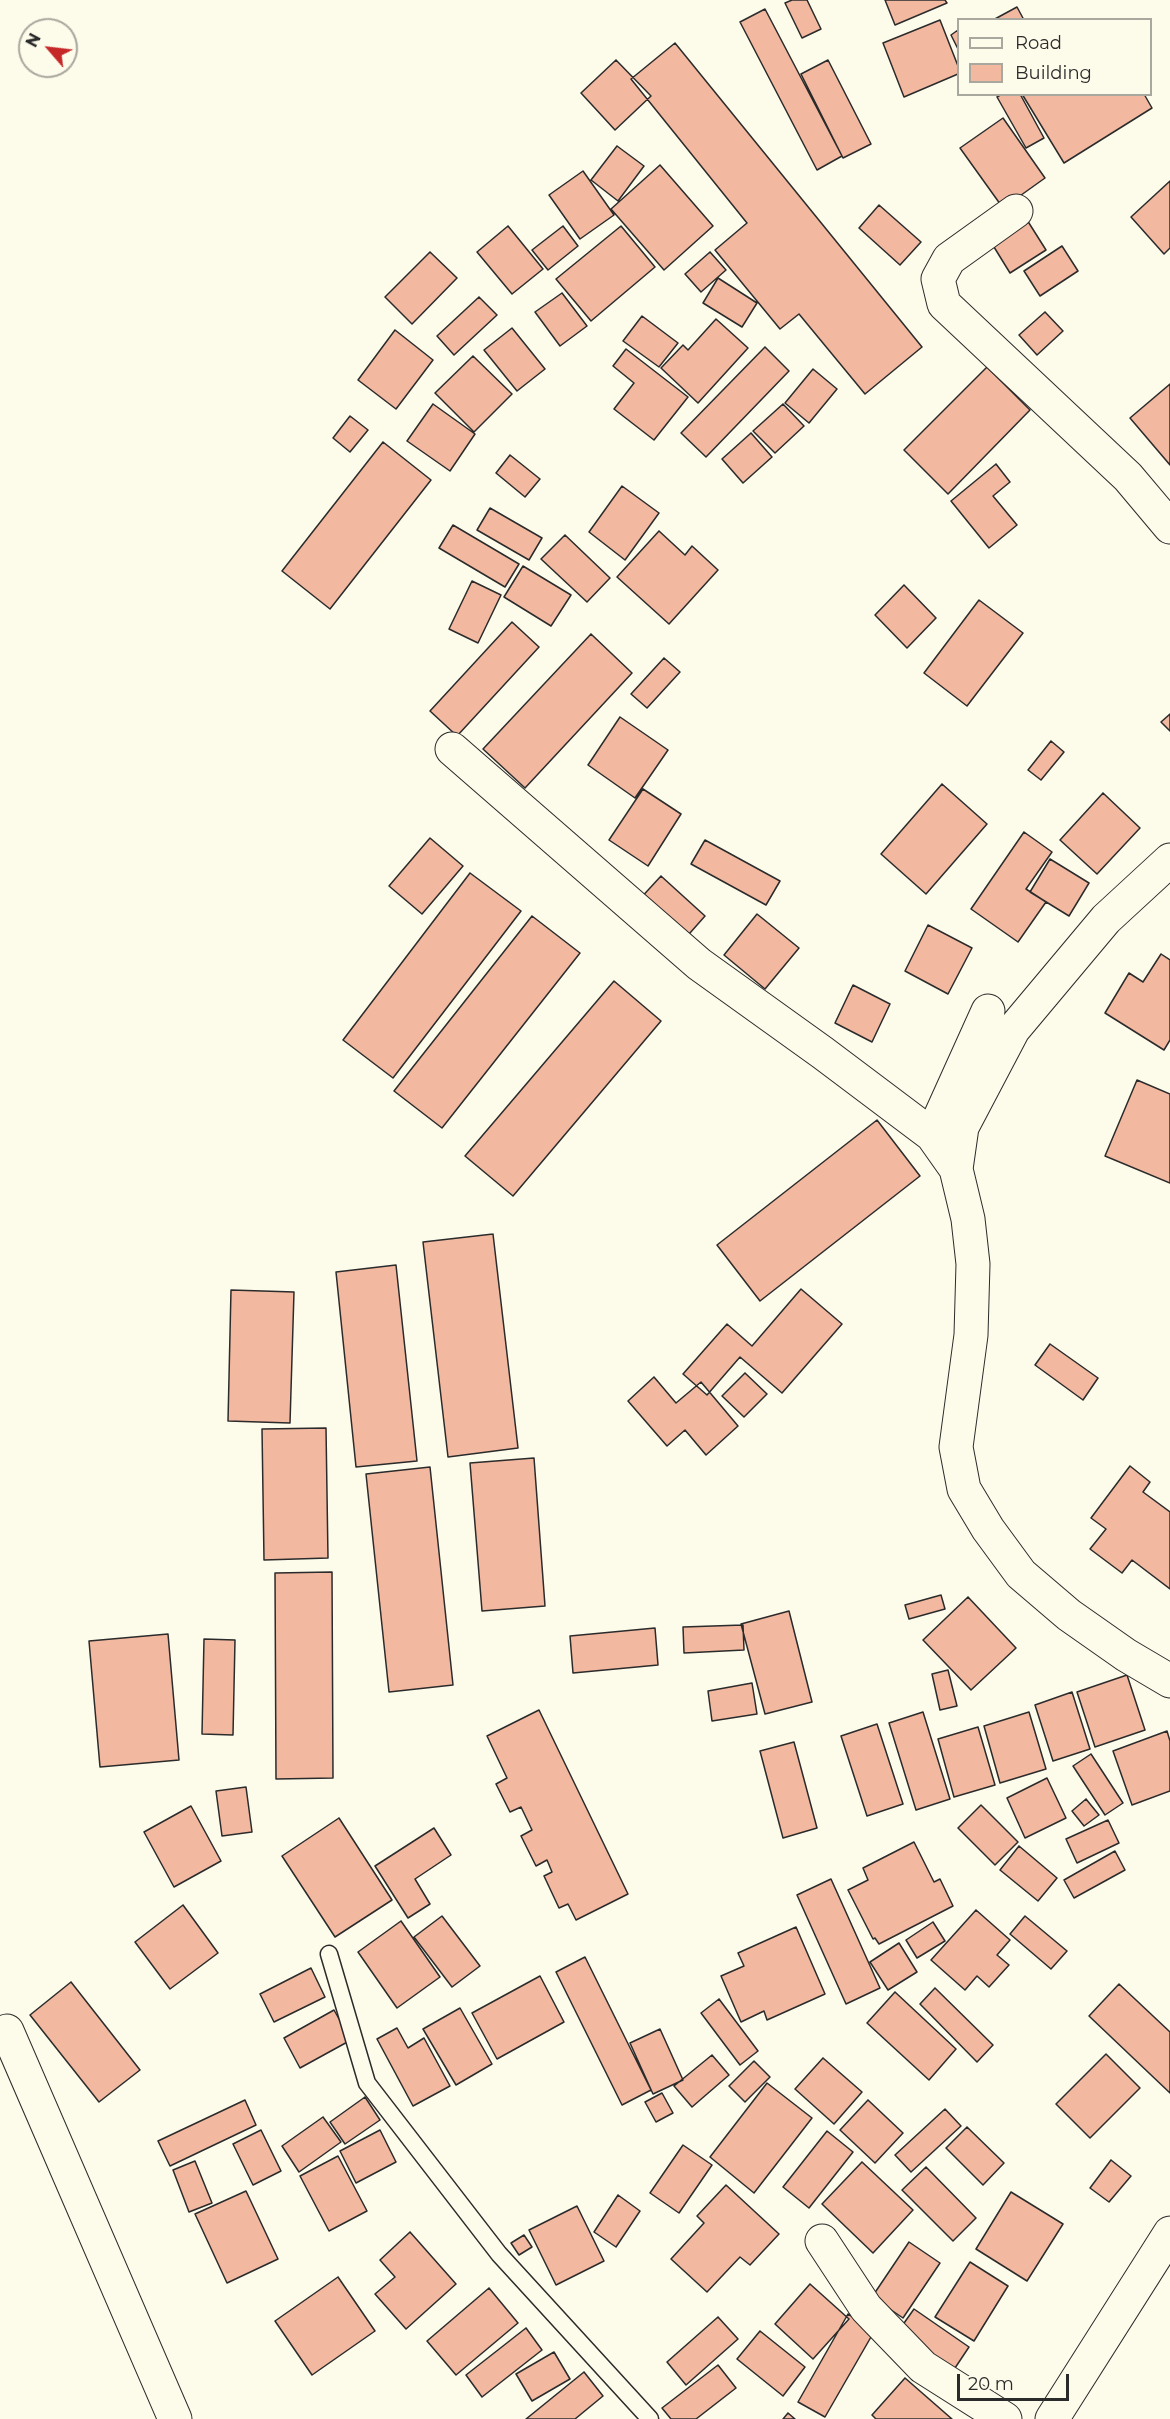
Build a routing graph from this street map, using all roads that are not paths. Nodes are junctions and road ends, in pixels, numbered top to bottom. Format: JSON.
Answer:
{"nodes":[{"id":1,"x":1016,"y":211,"type":"dead end"},
{"id":2,"x":1170,"y":526,"type":"edge"},
{"id":3,"x":452,"y":749,"type":"dead end"},
{"id":4,"x":1170,"y":860,"type":"edge"},
{"id":5,"x":988,"y":1011,"type":"dead end"},
{"id":6,"x":932,"y":1136,"type":"junction"},
{"id":7,"x":956,"y":1169,"type":"junction"},
{"id":8,"x":1170,"y":1681,"type":"edge"},
{"id":9,"x":329,"y":1954,"type":"dead end"},
{"id":10,"x":7,"y":2031,"type":"dead end"},
{"id":11,"x":1170,"y":2234,"type":"edge"},
{"id":12,"x":822,"y":2241,"type":"dead end"},
{"id":13,"x":175,"y":2419,"type":"edge"},
{"id":14,"x":650,"y":2419,"type":"edge"},
{"id":15,"x":1005,"y":2419,"type":"edge"},
{"id":16,"x":1052,"y":2419,"type":"edge"}],
"edges":[{"from":1,"to":2,"type":"street"},
{"from":3,"to":6,"type":"street"},
{"from":4,"to":7,"type":"street"},
{"from":5,"to":6,"type":"street"},
{"from":6,"to":7,"type":"street"},
{"from":7,"to":8,"type":"street"},
{"from":9,"to":14,"type":"lane"},
{"from":10,"to":13,"type":"street"},
{"from":11,"to":16,"type":"street"},
{"from":12,"to":15,"type":"street"}]}
